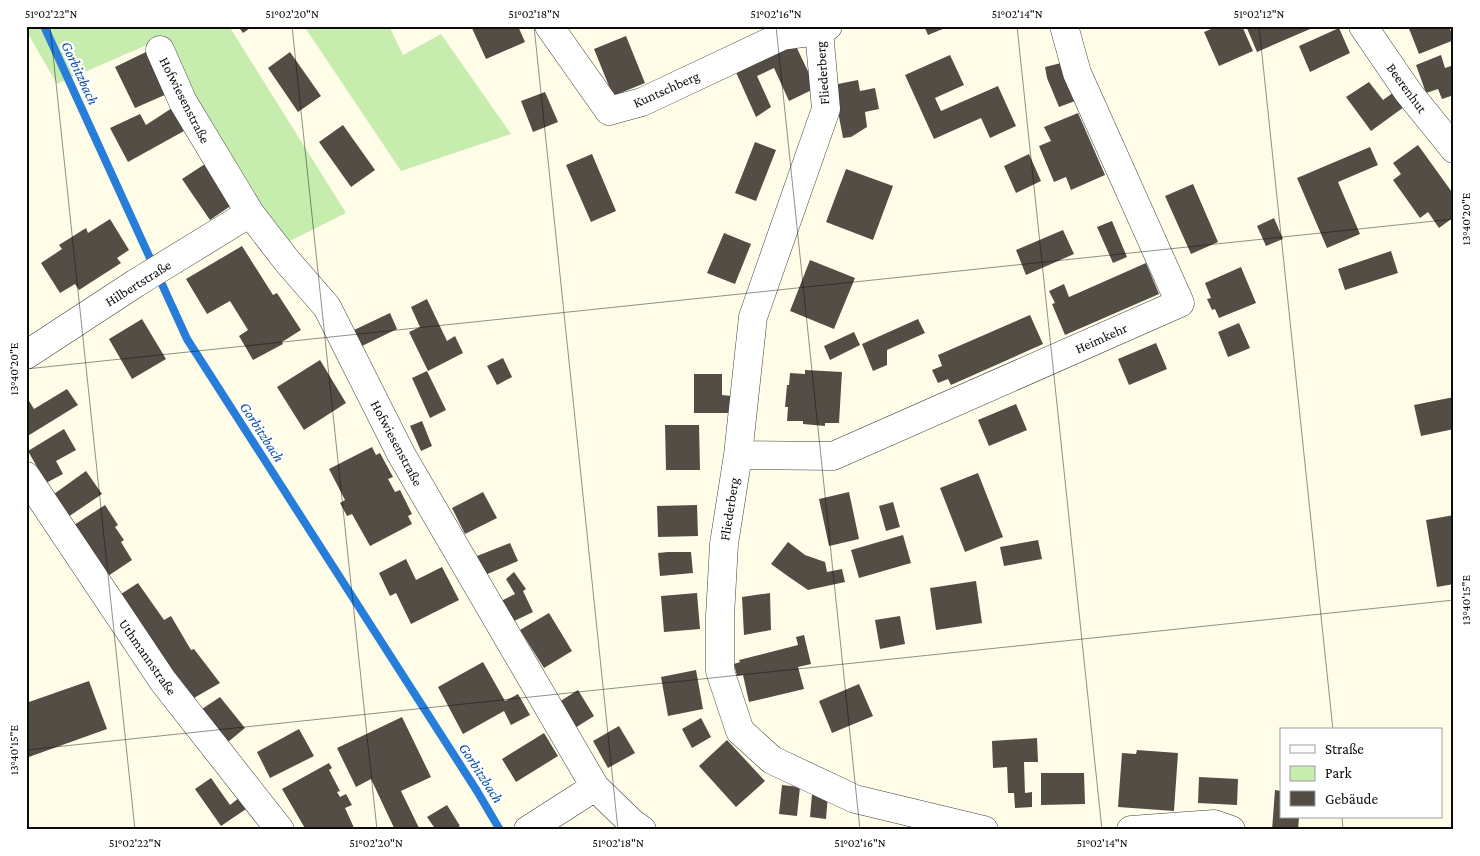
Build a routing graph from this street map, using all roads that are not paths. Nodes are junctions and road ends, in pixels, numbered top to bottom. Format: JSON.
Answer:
{"nodes":[{"id":1,"x":549,"y":26,"type":"edge"},
{"id":2,"x":1064,"y":26,"type":"edge"},
{"id":3,"x":1363,"y":26,"type":"edge"},
{"id":4,"x":820,"y":28,"type":"edge"},
{"id":5,"x":160,"y":50,"type":"dead end"},
{"id":6,"x":1454,"y":149,"type":"edge"},
{"id":7,"x":250,"y":213,"type":"junction"},
{"id":8,"x":26,"y":355,"type":"edge"},
{"id":9,"x":738,"y":455,"type":"junction"},
{"id":10,"x":26,"y":476,"type":"edge"},
{"id":11,"x":595,"y":787,"type":"junction"},
{"id":12,"x":280,"y":830,"type":"edge"},
{"id":13,"x":528,"y":830,"type":"edge"},
{"id":14,"x":642,"y":830,"type":"edge"},
{"id":15,"x":984,"y":830,"type":"edge"},
{"id":16,"x":1131,"y":830,"type":"edge"},
{"id":17,"x":1231,"y":830,"type":"edge"}],
"edges":[{"from":1,"to":4,"type":"street","name":"Kuntschberg"},
{"from":2,"to":9,"type":"street","name":"Heimkehr"},
{"from":3,"to":6,"type":"street","name":"Beerenhut"},
{"from":4,"to":9,"type":"street","name":"Fliederberg"},
{"from":5,"to":7,"type":"street","name":"Hofwiesenstraße"},
{"from":7,"to":8,"type":"street","name":"Hilbertstraße"},
{"from":7,"to":11,"type":"street","name":"Hofwiesenstraße"},
{"from":9,"to":15,"type":"street","name":"Fliederberg"},
{"from":10,"to":12,"type":"street","name":"Uthmannstraße"},
{"from":11,"to":13,"type":"street"},
{"from":11,"to":14,"type":"street","name":"Hofwiesenstraße"},
{"from":16,"to":17,"type":"street"}]}
